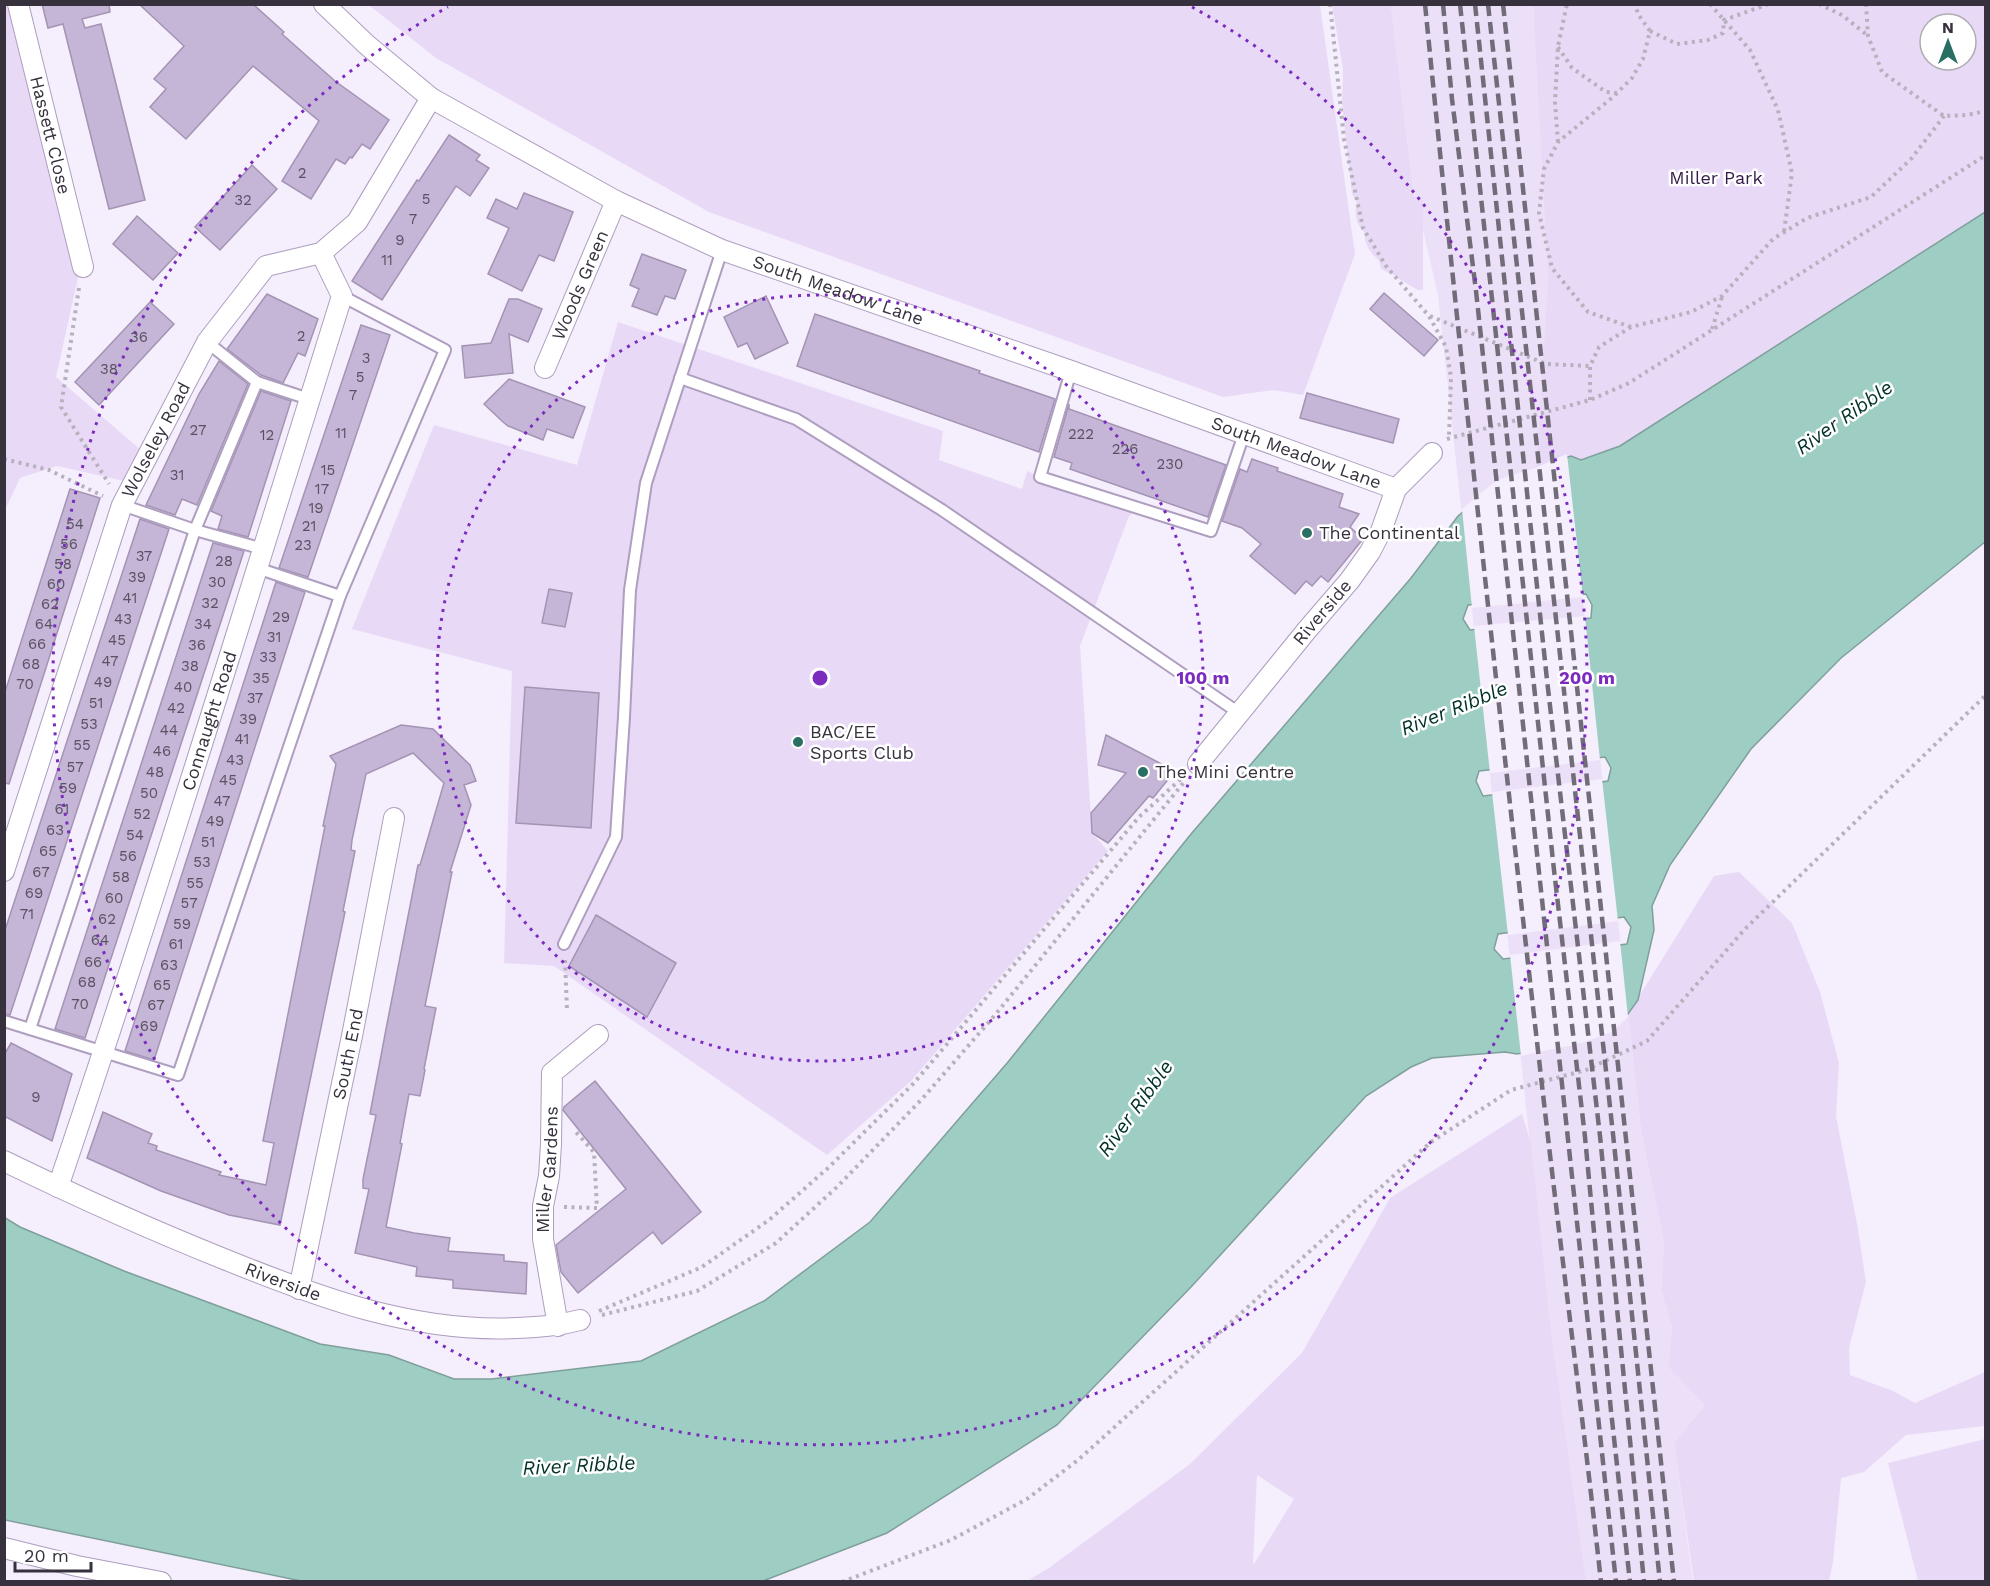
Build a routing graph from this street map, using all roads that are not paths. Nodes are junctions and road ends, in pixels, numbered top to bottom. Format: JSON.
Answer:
{"nodes":[{"id":1,"x":18,"y":4,"type":"edge"},
{"id":2,"x":324,"y":4,"type":"edge"},
{"id":3,"x":431,"y":98,"type":"junction"},
{"id":4,"x":616,"y":201,"type":"junction"},
{"id":5,"x":722,"y":250,"type":"junction"},
{"id":6,"x":321,"y":253,"type":"junction"},
{"id":7,"x":83,"y":267,"type":"road end"},
{"id":8,"x":342,"y":296,"type":"junction"},
{"id":9,"x":207,"y":342,"type":"junction"},
{"id":10,"x":545,"y":368,"type":"dead end"},
{"id":11,"x":1071,"y":371,"type":"junction"},
{"id":12,"x":680,"y":378,"type":"junction"},
{"id":13,"x":257,"y":382,"type":"junction"},
{"id":14,"x":309,"y":399,"type":"junction"},
{"id":15,"x":1244,"y":434,"type":"junction"},
{"id":16,"x":1432,"y":453,"type":"dead end"},
{"id":17,"x":1396,"y":489,"type":"junction"},
{"id":18,"x":122,"y":505,"type":"junction"},
{"id":19,"x":195,"y":530,"type":"junction"},
{"id":20,"x":262,"y":549,"type":"junction"},
{"id":21,"x":258,"y":568,"type":"junction"},
{"id":22,"x":340,"y":596,"type":"junction"},
{"id":23,"x":1239,"y":713,"type":"junction"},
{"id":24,"x":1198,"y":764,"type":"road end"},
{"id":25,"x":394,"y":818,"type":"dead end"},
{"id":26,"x":4,"y":870,"type":"edge"},
{"id":27,"x":564,"y":944,"type":"road end"},
{"id":28,"x":4,"y":1021,"type":"edge"},
{"id":29,"x":30,"y":1029,"type":"junction"},
{"id":30,"x":598,"y":1035,"type":"dead end"},
{"id":31,"x":104,"y":1051,"type":"junction"},
{"id":32,"x":4,"y":1161,"type":"edge"},
{"id":33,"x":58,"y":1187,"type":"junction"},
{"id":34,"x":299,"y":1289,"type":"junction"},
{"id":35,"x":580,"y":1320,"type":"road end"},
{"id":36,"x":558,"y":1326,"type":"junction"},
{"id":37,"x":4,"y":1548,"type":"edge"},
{"id":38,"x":73,"y":1574,"type":"edge"},
{"id":39,"x":161,"y":1581,"type":"edge"}],
"edges":[{"from":1,"to":7,"type":"street","name":"Hassett Close"},
{"from":2,"to":3,"type":"street","name":"South Meadow Lane"},
{"from":3,"to":4,"type":"street","name":"South Meadow Lane"},
{"from":3,"to":6,"type":"street","name":"Wolseley Road"},
{"from":4,"to":5,"type":"street","name":"South Meadow Lane"},
{"from":4,"to":10,"type":"street","name":"Woods Green"},
{"from":5,"to":11,"type":"street","name":"South Meadow Lane"},
{"from":5,"to":12,"type":"lane"},
{"from":6,"to":8,"type":"street"},
{"from":6,"to":9,"type":"street","name":"Wolseley Road"},
{"from":8,"to":14,"type":"street","name":"Connaught Road"},
{"from":8,"to":22,"type":"lane"},
{"from":9,"to":13,"type":"lane"},
{"from":9,"to":18,"type":"street","name":"Wolseley Road"},
{"from":11,"to":15,"type":"street","name":"South Meadow Lane"},
{"from":11,"to":15,"type":"lane"},
{"from":12,"to":23,"type":"lane"},
{"from":12,"to":27,"type":"lane"},
{"from":13,"to":14,"type":"lane"},
{"from":13,"to":19,"type":"lane"},
{"from":14,"to":20,"type":"street","name":"Connaught Road"},
{"from":15,"to":17,"type":"street","name":"South Meadow Lane"},
{"from":16,"to":17,"type":"street","name":"Riverside"},
{"from":17,"to":23,"type":"street","name":"Riverside"},
{"from":18,"to":19,"type":"lane"},
{"from":18,"to":26,"type":"street","name":"Wolseley Road"},
{"from":19,"to":20,"type":"lane"},
{"from":19,"to":29,"type":"lane"},
{"from":20,"to":21,"type":"street","name":"Connaught Road"},
{"from":21,"to":22,"type":"lane"},
{"from":21,"to":31,"type":"street","name":"Connaught Road"},
{"from":22,"to":31,"type":"lane"},
{"from":23,"to":24,"type":"street","name":"Riverside"},
{"from":25,"to":34,"type":"street","name":"South End"},
{"from":28,"to":29,"type":"lane"},
{"from":29,"to":31,"type":"lane"},
{"from":30,"to":36,"type":"street","name":"Miller Gardens"},
{"from":31,"to":33,"type":"street","name":"Connaught Road"},
{"from":32,"to":33,"type":"street","name":"Riverside"},
{"from":33,"to":34,"type":"street","name":"Riverside"},
{"from":34,"to":36,"type":"street","name":"Riverside"},
{"from":35,"to":36,"type":"street","name":"Riverside"},
{"from":37,"to":38,"type":"street"},
{"from":38,"to":39,"type":"street"}]}
